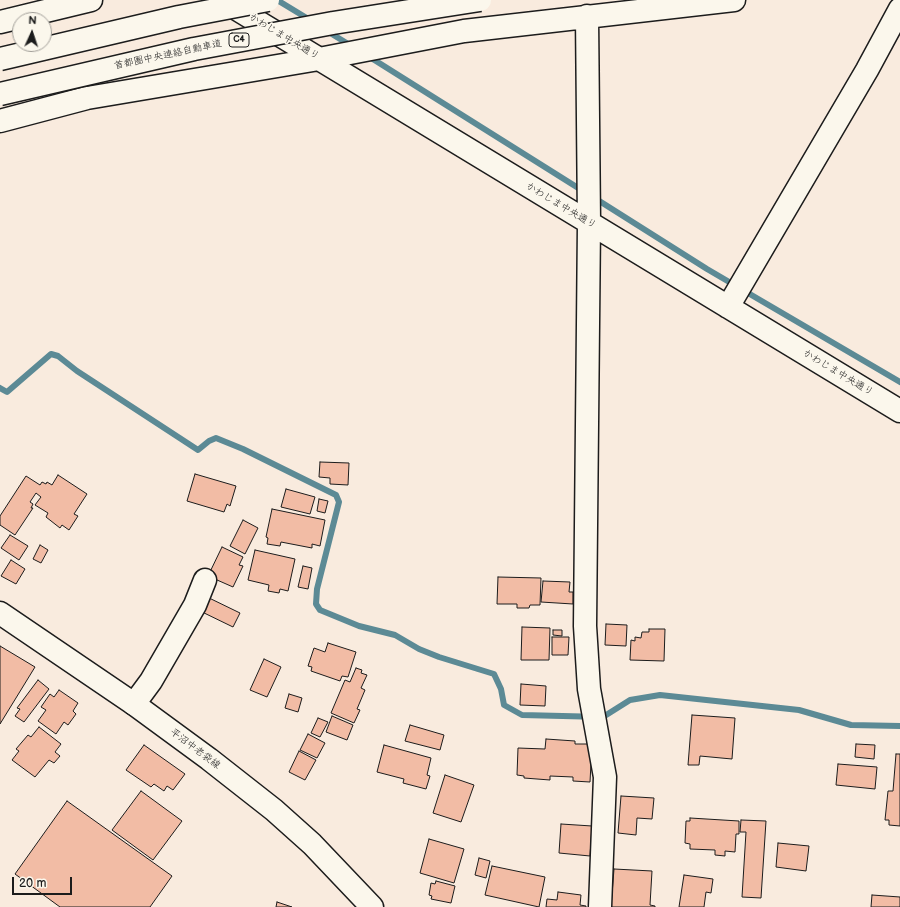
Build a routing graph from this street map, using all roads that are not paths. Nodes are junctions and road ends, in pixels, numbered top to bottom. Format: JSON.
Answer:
{"nodes":[{"id":1,"x":91,"y":0,"type":"edge"},
{"id":2,"x":222,"y":0,"type":"edge"},
{"id":3,"x":268,"y":0,"type":"edge"},
{"id":4,"x":480,"y":0,"type":"edge"},
{"id":5,"x":734,"y":0,"type":"edge"},
{"id":6,"x":900,"y":9,"type":"edge"},
{"id":7,"x":588,"y":16,"type":"junction"},
{"id":8,"x":0,"y":22,"type":"edge"},
{"id":9,"x":0,"y":59,"type":"edge"},
{"id":10,"x":319,"y":59,"type":"junction"},
{"id":11,"x":0,"y":94,"type":"edge"},
{"id":12,"x":0,"y":121,"type":"edge"},
{"id":13,"x":589,"y":223,"type":"junction"},
{"id":14,"x":728,"y":307,"type":"junction"},
{"id":15,"x":900,"y":411,"type":"edge"},
{"id":16,"x":205,"y":580,"type":"dead end"},
{"id":17,"x":0,"y":613,"type":"edge"},
{"id":18,"x":134,"y":704,"type":"junction"},
{"id":19,"x":372,"y":907,"type":"edge"},
{"id":20,"x":600,"y":907,"type":"edge"}],
"edges":[{"from":1,"to":8,"type":"main road"},
{"from":2,"to":10,"type":"main road","name":"かわじま中央通り"},
{"from":3,"to":9,"type":"main road","bridge":true},
{"from":4,"to":11,"type":"main road","name":"首都圏中央連絡自動車道","number":"C4","bridge":true},
{"from":5,"to":7,"type":"main road"},
{"from":6,"to":14,"type":"main road"},
{"from":7,"to":10,"type":"main road"},
{"from":7,"to":13,"type":"main road"},
{"from":10,"to":12,"type":"main road"},
{"from":10,"to":13,"type":"main road","name":"かわじま中央通り"},
{"from":13,"to":14,"type":"main road","name":"かわじま中央通り"},
{"from":13,"to":20,"type":"main road"},
{"from":14,"to":15,"type":"main road","name":"かわじま中央通り"},
{"from":16,"to":18,"type":"main road"},
{"from":17,"to":18,"type":"main road","name":"平沼中老袋線"},
{"from":18,"to":19,"type":"main road","name":"平沼中老袋線"}]}
